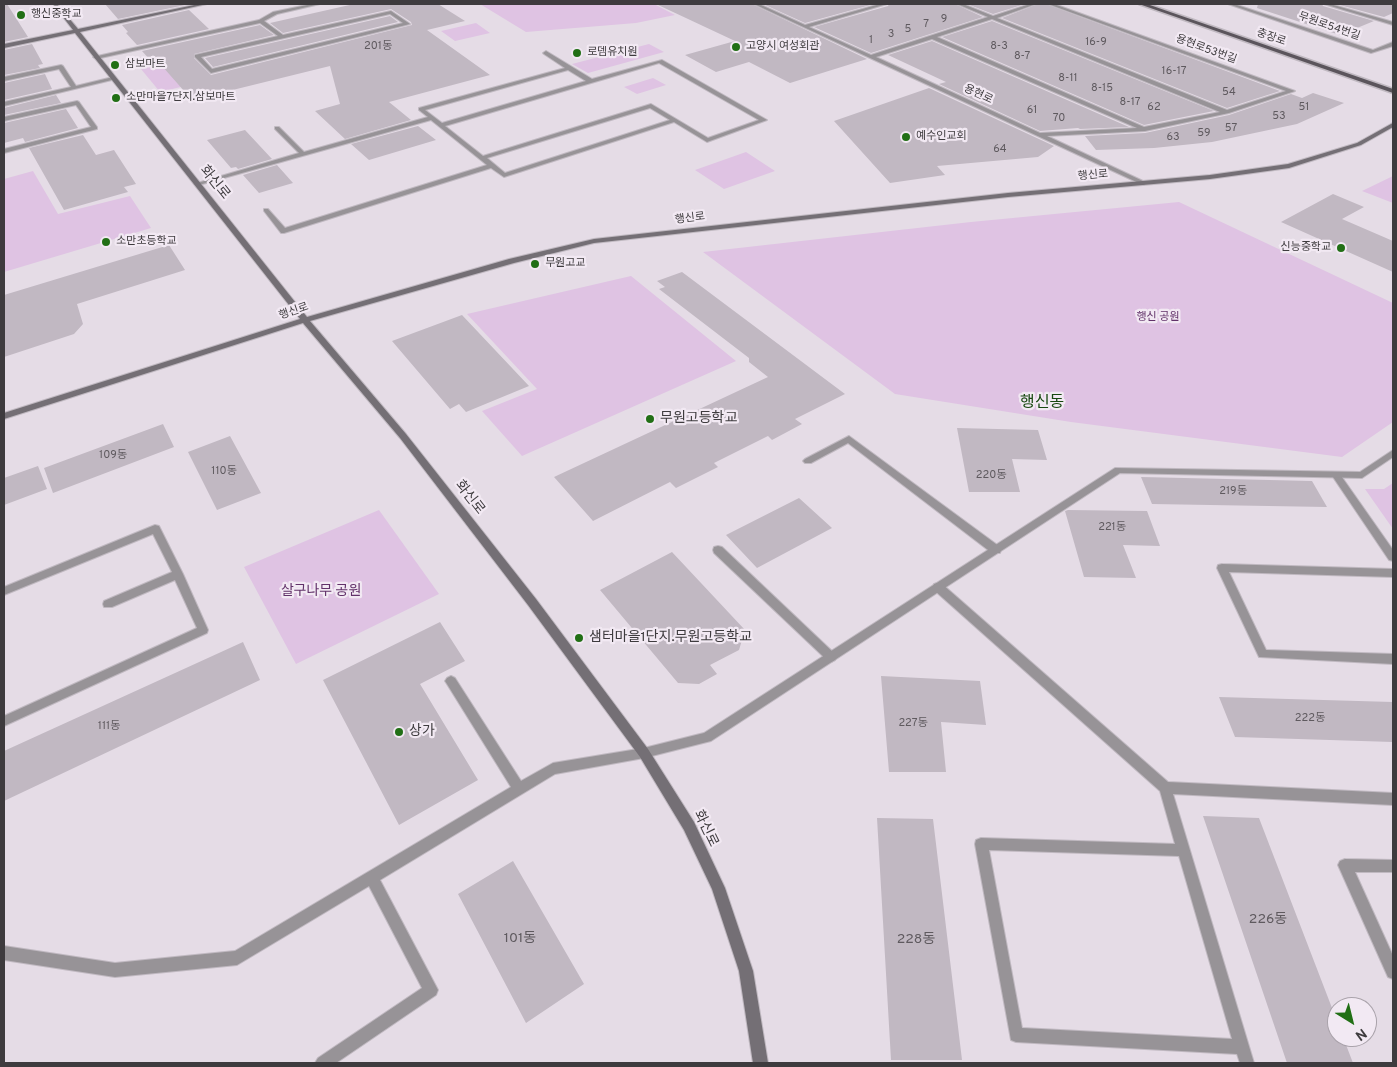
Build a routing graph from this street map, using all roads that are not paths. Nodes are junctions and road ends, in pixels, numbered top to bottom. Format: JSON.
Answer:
{"nodes":[{"id":1,"x":55,"y":4,"type":"edge"},
{"id":2,"x":205,"y":4,"type":"edge"},
{"id":3,"x":318,"y":4,"type":"edge"},
{"id":4,"x":756,"y":4,"type":"edge"},
{"id":5,"x":885,"y":4,"type":"edge"},
{"id":6,"x":959,"y":4,"type":"edge"},
{"id":7,"x":1034,"y":4,"type":"edge"},
{"id":8,"x":1050,"y":4,"type":"edge"},
{"id":9,"x":1142,"y":4,"type":"edge"},
{"id":10,"x":1230,"y":4,"type":"edge"},
{"id":11,"x":1326,"y":4,"type":"edge"},
{"id":12,"x":992,"y":17,"type":"junction"},
{"id":13,"x":260,"y":21,"type":"junction"},
{"id":14,"x":1393,"y":24,"type":"edge"},
{"id":15,"x":805,"y":26,"type":"junction"},
{"id":16,"x":76,"y":31,"type":"junction"},
{"id":17,"x":282,"y":37,"type":"junction"},
{"id":18,"x":932,"y":37,"type":"junction"},
{"id":19,"x":254,"y":43,"type":"junction"},
{"id":20,"x":1393,"y":44,"type":"edge"},
{"id":21,"x":4,"y":46,"type":"edge"},
{"id":22,"x":260,"y":49,"type":"dead end"},
{"id":23,"x":546,"y":53,"type":"dead end"},
{"id":24,"x":96,"y":57,"type":"junction"},
{"id":25,"x":871,"y":57,"type":"junction"},
{"id":26,"x":569,"y":68,"type":"junction"},
{"id":27,"x":4,"y":79,"type":"edge"},
{"id":28,"x":113,"y":79,"type":"junction"},
{"id":29,"x":591,"y":81,"type":"junction"},
{"id":30,"x":74,"y":88,"type":"junction"},
{"id":31,"x":1393,"y":90,"type":"edge"},
{"id":32,"x":4,"y":104,"type":"edge"},
{"id":33,"x":4,"y":108,"type":"edge"},
{"id":34,"x":1227,"y":112,"type":"junction"},
{"id":35,"x":432,"y":118,"type":"junction"},
{"id":36,"x":6,"y":119,"type":"edge"},
{"id":37,"x":675,"y":120,"type":"junction"},
{"id":38,"x":441,"y":125,"type":"junction"},
{"id":39,"x":1393,"y":126,"type":"edge"},
{"id":40,"x":277,"y":128,"type":"dead end"},
{"id":41,"x":1144,"y":129,"type":"junction"},
{"id":42,"x":1041,"y":136,"type":"junction"},
{"id":43,"x":4,"y":151,"type":"edge"},
{"id":44,"x":303,"y":154,"type":"junction"},
{"id":45,"x":482,"y":158,"type":"junction"},
{"id":46,"x":492,"y":165,"type":"junction"},
{"id":47,"x":1143,"y":183,"type":"junction"},
{"id":48,"x":198,"y":184,"type":"junction"},
{"id":49,"x":266,"y":210,"type":"dead end"},
{"id":50,"x":305,"y":320,"type":"junction"},
{"id":51,"x":4,"y":416,"type":"edge"},
{"id":52,"x":1393,"y":453,"type":"edge"},
{"id":53,"x":808,"y":461,"type":"dead end"},
{"id":54,"x":1336,"y":475,"type":"junction"},
{"id":55,"x":718,"y":550,"type":"dead end"},
{"id":56,"x":996,"y":550,"type":"junction"},
{"id":57,"x":1393,"y":557,"type":"edge"},
{"id":58,"x":1393,"y":573,"type":"edge"},
{"id":59,"x":178,"y":574,"type":"junction"},
{"id":60,"x":938,"y":588,"type":"junction"},
{"id":61,"x":4,"y":591,"type":"edge"},
{"id":62,"x":108,"y":604,"type":"dead end"},
{"id":63,"x":831,"y":657,"type":"junction"},
{"id":64,"x":1393,"y":660,"type":"edge"},
{"id":65,"x":452,"y":681,"type":"dead end"},
{"id":66,"x":4,"y":721,"type":"edge"},
{"id":67,"x":644,"y":753,"type":"junction"},
{"id":68,"x":1165,"y":788,"type":"junction"},
{"id":69,"x":520,"y":790,"type":"junction"},
{"id":70,"x":1393,"y":799,"type":"edge"},
{"id":71,"x":1183,"y":850,"type":"junction"},
{"id":72,"x":1393,"y":866,"type":"edge"},
{"id":73,"x":372,"y":877,"type":"junction"},
{"id":74,"x":4,"y":952,"type":"edge"},
{"id":75,"x":1393,"y":972,"type":"edge"},
{"id":76,"x":1242,"y":1046,"type":"junction"},
{"id":77,"x":323,"y":1063,"type":"edge"},
{"id":78,"x":760,"y":1063,"type":"edge"},
{"id":79,"x":1248,"y":1063,"type":"edge"}],
"edges":[{"from":1,"to":16,"type":"main road","name":"화신로"},
{"from":2,"to":16,"type":"main road"},
{"from":3,"to":13,"type":"street"},
{"from":4,"to":15,"type":"street","name":"용현로"},
{"from":5,"to":15,"type":"street"},
{"from":6,"to":12,"type":"street"},
{"from":7,"to":12,"type":"street"},
{"from":8,"to":34,"type":"street","name":"용현로53번길"},
{"from":9,"to":31,"type":"main road","name":"충장로"},
{"from":10,"to":20,"type":"street","name":"무원로54번길"},
{"from":11,"to":14,"type":"street","name":"무원로54번길"},
{"from":12,"to":18,"type":"street"},
{"from":12,"to":34,"type":"street"},
{"from":13,"to":17,"type":"street"},
{"from":13,"to":24,"type":"street"},
{"from":15,"to":25,"type":"street","name":"용현로"},
{"from":16,"to":21,"type":"main road"},
{"from":16,"to":24,"type":"main road","name":"화신로"},
{"from":17,"to":19,"type":"street"},
{"from":17,"to":19,"type":"street"},
{"from":18,"to":25,"type":"street"},
{"from":18,"to":41,"type":"street"},
{"from":19,"to":22,"type":"street"},
{"from":23,"to":26,"type":"street"},
{"from":24,"to":28,"type":"main road","name":"화신로"},
{"from":25,"to":42,"type":"street","name":"용현로"},
{"from":26,"to":29,"type":"street"},
{"from":26,"to":35,"type":"street"},
{"from":27,"to":30,"type":"street"},
{"from":28,"to":30,"type":"street"},
{"from":28,"to":48,"type":"main road","name":"화신로"},
{"from":29,"to":37,"type":"street"},
{"from":29,"to":38,"type":"street"},
{"from":30,"to":32,"type":"street"},
{"from":33,"to":36,"type":"street"},
{"from":34,"to":41,"type":"street","name":"용현로53번길"},
{"from":35,"to":38,"type":"street"},
{"from":35,"to":44,"type":"street"},
{"from":36,"to":43,"type":"street"},
{"from":37,"to":45,"type":"street"},
{"from":37,"to":46,"type":"street"},
{"from":38,"to":45,"type":"street"},
{"from":39,"to":47,"type":"main road","name":"행신로"},
{"from":40,"to":44,"type":"street"},
{"from":41,"to":42,"type":"street","name":"용현로53번길"},
{"from":42,"to":47,"type":"street","name":"용현로"},
{"from":44,"to":48,"type":"street"},
{"from":45,"to":46,"type":"street"},
{"from":46,"to":49,"type":"street"},
{"from":47,"to":50,"type":"main road","name":"행신로"},
{"from":48,"to":50,"type":"main road","name":"화신로"},
{"from":50,"to":51,"type":"main road","name":"행신로"},
{"from":50,"to":67,"type":"main road","name":"화신로"},
{"from":52,"to":54,"type":"street"},
{"from":53,"to":56,"type":"street"},
{"from":54,"to":56,"type":"street"},
{"from":54,"to":57,"type":"street"},
{"from":55,"to":63,"type":"street"},
{"from":56,"to":60,"type":"street"},
{"from":58,"to":64,"type":"street"},
{"from":59,"to":61,"type":"street"},
{"from":59,"to":62,"type":"street"},
{"from":59,"to":66,"type":"street"},
{"from":60,"to":63,"type":"street"},
{"from":60,"to":68,"type":"street"},
{"from":63,"to":67,"type":"street"},
{"from":65,"to":69,"type":"street"},
{"from":67,"to":69,"type":"street"},
{"from":67,"to":78,"type":"main road","name":"화신로"},
{"from":68,"to":70,"type":"street"},
{"from":68,"to":71,"type":"street"},
{"from":69,"to":73,"type":"street"},
{"from":71,"to":76,"type":"street"},
{"from":71,"to":76,"type":"street"},
{"from":72,"to":75,"type":"street"},
{"from":73,"to":74,"type":"street"},
{"from":73,"to":77,"type":"street"},
{"from":76,"to":79,"type":"street"}]}
